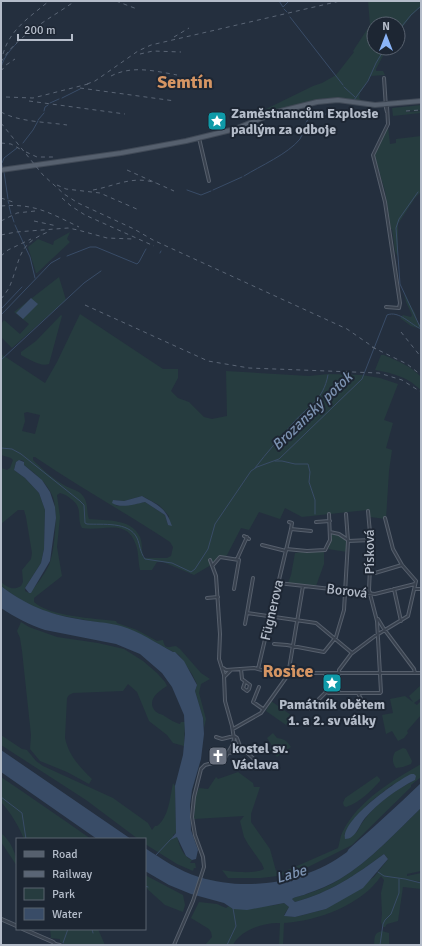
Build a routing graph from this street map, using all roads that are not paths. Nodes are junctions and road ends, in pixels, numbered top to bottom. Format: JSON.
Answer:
{"nodes":[{"id":1,"x":384,"y":78,"type":"dead end"},
{"id":2,"x":421,"y":101,"type":"edge"},
{"id":3,"x":387,"y":106,"type":"junction"},
{"id":4,"x":199,"y":138,"type":"junction"},
{"id":5,"x":1,"y":170,"type":"edge"},
{"id":6,"x":210,"y":181,"type":"dead end"},
{"id":7,"x":386,"y":307,"type":"dead end"},
{"id":8,"x":368,"y":511,"type":"dead end"},
{"id":9,"x":329,"y":514,"type":"dead end"},
{"id":10,"x":346,"y":514,"type":"dead end"},
{"id":11,"x":385,"y":518,"type":"dead end"},
{"id":12,"x":330,"y":521,"type":"junction"},
{"id":13,"x":288,"y":522,"type":"dead end"},
{"id":14,"x":316,"y":522,"type":"dead end"},
{"id":15,"x":291,"y":529,"type":"junction"},
{"id":16,"x":311,"y":531,"type":"dead end"},
{"id":17,"x":330,"y":532,"type":"junction"},
{"id":18,"x":247,"y":537,"type":"dead end"},
{"id":19,"x":371,"y":540,"type":"junction"},
{"id":20,"x":348,"y":541,"type":"junction"},
{"id":21,"x":262,"y":546,"type":"dead end"},
{"id":22,"x":286,"y":550,"type":"junction"},
{"id":23,"x":237,"y":559,"type":"junction"},
{"id":24,"x":210,"y":560,"type":"dead end"},
{"id":25,"x":212,"y":564,"type":"junction"},
{"id":26,"x":402,"y":565,"type":"junction"},
{"id":27,"x":370,"y":573,"type":"junction"},
{"id":28,"x":253,"y":580,"type":"dead end"},
{"id":29,"x":278,"y":583,"type":"junction"},
{"id":30,"x":416,"y":584,"type":"junction"},
{"id":31,"x":303,"y":586,"type":"junction"},
{"id":32,"x":234,"y":589,"type":"dead end"},
{"id":33,"x":394,"y":589,"type":"junction"},
{"id":34,"x":414,"y":589,"type":"junction"},
{"id":35,"x":421,"y":589,"type":"edge"},
{"id":36,"x":346,"y":590,"type":"junction"},
{"id":37,"x":370,"y":593,"type":"junction"},
{"id":38,"x":218,"y":597,"type":"junction"},
{"id":39,"x":206,"y":598,"type":"dead end"},
{"id":40,"x":247,"y":613,"type":"junction"},
{"id":41,"x":376,"y":615,"type":"junction"},
{"id":42,"x":271,"y":616,"type":"junction"},
{"id":43,"x":298,"y":620,"type":"junction"},
{"id":44,"x":401,"y":621,"type":"junction"},
{"id":45,"x":245,"y":624,"type":"dead end"},
{"id":46,"x":385,"y":630,"type":"junction"},
{"id":47,"x":378,"y":634,"type":"junction"},
{"id":48,"x":335,"y":638,"type":"junction"},
{"id":49,"x":274,"y":644,"type":"dead end"},
{"id":50,"x":294,"y":646,"type":"junction"},
{"id":51,"x":352,"y":653,"type":"junction"},
{"id":52,"x":221,"y":666,"type":"junction"},
{"id":53,"x":234,"y":669,"type":"junction"},
{"id":54,"x":241,"y":669,"type":"junction"},
{"id":55,"x":258,"y":669,"type":"junction"},
{"id":56,"x":289,"y":673,"type":"junction"},
{"id":57,"x":325,"y":673,"type":"junction"},
{"id":58,"x":339,"y":673,"type":"junction"},
{"id":59,"x":381,"y":673,"type":"junction"},
{"id":60,"x":415,"y":673,"type":"junction"},
{"id":61,"x":421,"y":673,"type":"edge"},
{"id":62,"x":224,"y":680,"type":"junction"},
{"id":63,"x":245,"y":682,"type":"junction"},
{"id":64,"x":259,"y":687,"type":"dead end"},
{"id":65,"x":326,"y":692,"type":"junction"},
{"id":66,"x":339,"y":693,"type":"junction"},
{"id":67,"x":358,"y":693,"type":"junction"},
{"id":68,"x":363,"y":703,"type":"dead end"},
{"id":69,"x":263,"y":709,"type":"junction"},
{"id":70,"x":309,"y":709,"type":"dead end"},
{"id":71,"x":233,"y":729,"type":"junction"},
{"id":72,"x":234,"y":736,"type":"junction"},
{"id":73,"x":216,"y":737,"type":"dead end"},
{"id":74,"x":240,"y":746,"type":"junction"},
{"id":75,"x":228,"y":753,"type":"junction"},
{"id":76,"x":256,"y":761,"type":"dead end"},
{"id":77,"x":1,"y":919,"type":"edge"},
{"id":78,"x":16,"y":926,"type":"edge"},
{"id":79,"x":26,"y":930,"type":"edge"},
{"id":80,"x":56,"y":944,"type":"edge"},
{"id":81,"x":60,"y":945,"type":"edge"},
{"id":82,"x":174,"y":945,"type":"edge"}],
"edges":[{"from":1,"to":3,"type":"street"},
{"from":2,"to":3,"type":"main road"},
{"from":3,"to":4,"type":"main road"},
{"from":3,"to":7,"type":"street"},
{"from":4,"to":5,"type":"main road"},
{"from":4,"to":6,"type":"street"},
{"from":8,"to":19,"type":"street","name":"Písková"},
{"from":9,"to":12,"type":"street"},
{"from":10,"to":20,"type":"street"},
{"from":11,"to":26,"type":"street"},
{"from":12,"to":14,"type":"street"},
{"from":12,"to":17,"type":"street"},
{"from":13,"to":15,"type":"street"},
{"from":15,"to":16,"type":"street"},
{"from":15,"to":22,"type":"street","name":"Fügnerova"},
{"from":17,"to":20,"type":"street"},
{"from":17,"to":22,"type":"street"},
{"from":18,"to":23,"type":"street"},
{"from":19,"to":20,"type":"street"},
{"from":19,"to":27,"type":"street","name":"Písková"},
{"from":20,"to":36,"type":"street"},
{"from":21,"to":22,"type":"street"},
{"from":22,"to":29,"type":"street","name":"Fügnerova"},
{"from":23,"to":25,"type":"street"},
{"from":23,"to":32,"type":"street"},
{"from":24,"to":25,"type":"street"},
{"from":25,"to":38,"type":"street"},
{"from":26,"to":27,"type":"street"},
{"from":26,"to":30,"type":"street"},
{"from":27,"to":37,"type":"street","name":"Písková"},
{"from":28,"to":40,"type":"street"},
{"from":29,"to":31,"type":"street","name":"Borová"},
{"from":29,"to":42,"type":"street","name":"Fügnerova"},
{"from":30,"to":33,"type":"street","name":"Borová"},
{"from":30,"to":34,"type":"street"},
{"from":31,"to":36,"type":"street","name":"Borová"},
{"from":31,"to":43,"type":"street"},
{"from":33,"to":37,"type":"street","name":"Borová"},
{"from":33,"to":44,"type":"street"},
{"from":34,"to":35,"type":"street"},
{"from":34,"to":44,"type":"street"},
{"from":36,"to":37,"type":"street","name":"Borová"},
{"from":36,"to":48,"type":"street"},
{"from":37,"to":41,"type":"street","name":"Písková"},
{"from":38,"to":39,"type":"street"},
{"from":38,"to":52,"type":"street"},
{"from":40,"to":42,"type":"street"},
{"from":40,"to":45,"type":"street"},
{"from":41,"to":46,"type":"street"},
{"from":41,"to":47,"type":"street"},
{"from":42,"to":43,"type":"street"},
{"from":42,"to":55,"type":"street","name":"Fügnerova"},
{"from":43,"to":48,"type":"street"},
{"from":43,"to":50,"type":"street"},
{"from":44,"to":46,"type":"street"},
{"from":46,"to":47,"type":"street"},
{"from":46,"to":60,"type":"street"},
{"from":47,"to":51,"type":"street"},
{"from":47,"to":59,"type":"street"},
{"from":48,"to":50,"type":"street"},
{"from":48,"to":51,"type":"street"},
{"from":49,"to":50,"type":"street"},
{"from":50,"to":56,"type":"street"},
{"from":51,"to":58,"type":"street"},
{"from":52,"to":53,"type":"street"},
{"from":52,"to":62,"type":"street"},
{"from":53,"to":54,"type":"street"},
{"from":53,"to":62,"type":"street"},
{"from":54,"to":55,"type":"street"},
{"from":54,"to":63,"type":"street"},
{"from":55,"to":56,"type":"street"},
{"from":56,"to":57,"type":"street"},
{"from":56,"to":69,"type":"street"},
{"from":57,"to":58,"type":"street"},
{"from":57,"to":65,"type":"street"},
{"from":58,"to":59,"type":"street"},
{"from":58,"to":66,"type":"street"},
{"from":59,"to":60,"type":"street"},
{"from":59,"to":67,"type":"street"},
{"from":60,"to":61,"type":"street"},
{"from":62,"to":71,"type":"street"},
{"from":63,"to":63,"type":"street"},
{"from":64,"to":69,"type":"street"},
{"from":65,"to":66,"type":"street"},
{"from":65,"to":70,"type":"street"},
{"from":66,"to":67,"type":"street"},
{"from":67,"to":68,"type":"street"},
{"from":69,"to":71,"type":"street"},
{"from":71,"to":72,"type":"street"},
{"from":72,"to":73,"type":"street"},
{"from":72,"to":74,"type":"street"},
{"from":72,"to":75,"type":"street"},
{"from":74,"to":75,"type":"street"},
{"from":74,"to":76,"type":"street"},
{"from":75,"to":82,"type":"street"},
{"from":77,"to":78,"type":"street"},
{"from":79,"to":80,"type":"street"},
{"from":80,"to":81,"type":"street"}]}
